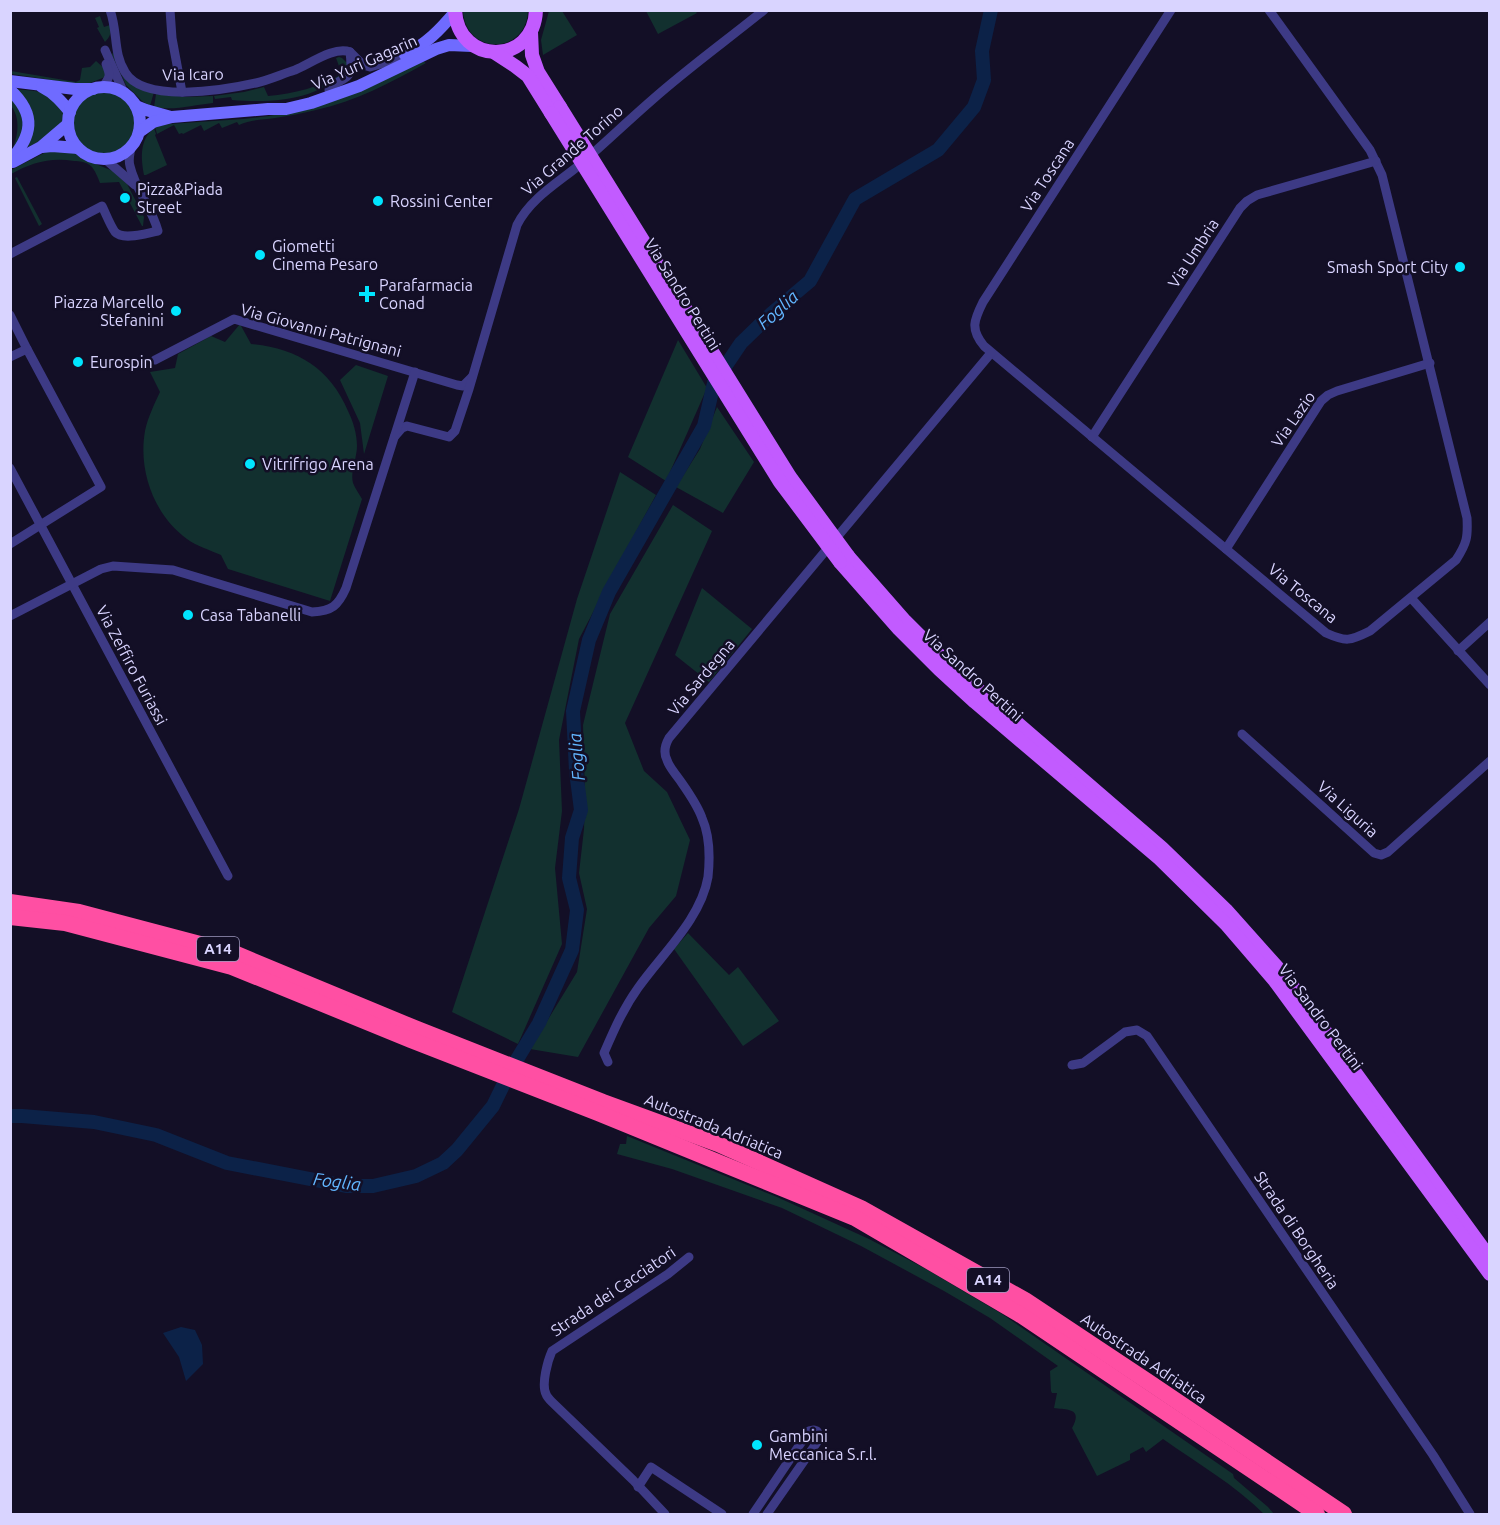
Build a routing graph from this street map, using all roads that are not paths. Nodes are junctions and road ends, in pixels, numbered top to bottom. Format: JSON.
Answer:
{"nodes":[{"id":1,"x":110,"y":10,"type":"edge"},
{"id":2,"x":170,"y":10,"type":"edge"},
{"id":3,"x":758,"y":10,"type":"edge"},
{"id":4,"x":764,"y":10,"type":"edge"},
{"id":5,"x":1171,"y":10,"type":"edge"},
{"id":6,"x":1269,"y":10,"type":"edge"},
{"id":7,"x":455,"y":11,"type":"edge"},
{"id":8,"x":536,"y":11,"type":"edge"},
{"id":9,"x":746,"y":25,"type":"junction"},
{"id":10,"x":531,"y":32,"type":"junction"},
{"id":11,"x":116,"y":41,"type":"junction"},
{"id":12,"x":472,"y":46,"type":"junction"},
{"id":13,"x":105,"y":50,"type":"junction"},
{"id":14,"x":350,"y":52,"type":"junction"},
{"id":15,"x":495,"y":52,"type":"junction"},
{"id":16,"x":398,"y":59,"type":"junction"},
{"id":17,"x":10,"y":81,"type":"edge"},
{"id":18,"x":38,"y":85,"type":"junction"},
{"id":19,"x":98,"y":88,"type":"junction"},
{"id":20,"x":10,"y":90,"type":"edge"},
{"id":21,"x":329,"y":90,"type":"junction"},
{"id":22,"x":182,"y":92,"type":"junction"},
{"id":23,"x":124,"y":93,"type":"junction"},
{"id":24,"x":136,"y":106,"type":"junction"},
{"id":25,"x":268,"y":109,"type":"junction"},
{"id":26,"x":556,"y":110,"type":"junction"},
{"id":27,"x":172,"y":117,"type":"junction"},
{"id":28,"x":69,"y":118,"type":"junction"},
{"id":29,"x":140,"y":132,"type":"junction"},
{"id":30,"x":41,"y":147,"type":"junction"},
{"id":31,"x":131,"y":147,"type":"junction"},
{"id":32,"x":78,"y":148,"type":"junction"},
{"id":33,"x":105,"y":159,"type":"junction"},
{"id":34,"x":1376,"y":161,"type":"junction"},
{"id":35,"x":10,"y":163,"type":"edge"},
{"id":36,"x":138,"y":187,"type":"junction"},
{"id":37,"x":10,"y":254,"type":"edge"},
{"id":38,"x":10,"y":315,"type":"edge"},
{"id":39,"x":27,"y":349,"type":"junction"},
{"id":40,"x":992,"y":353,"type":"junction"},
{"id":41,"x":10,"y":357,"type":"edge"},
{"id":42,"x":155,"y":360,"type":"dead end"},
{"id":43,"x":1430,"y":363,"type":"junction"},
{"id":44,"x":415,"y":372,"type":"junction"},
{"id":45,"x":472,"y":377,"type":"junction"},
{"id":46,"x":395,"y":436,"type":"junction"},
{"id":47,"x":1092,"y":437,"type":"junction"},
{"id":48,"x":11,"y":470,"type":"edge"},
{"id":49,"x":41,"y":525,"type":"junction"},
{"id":50,"x":10,"y":544,"type":"edge"},
{"id":51,"x":1226,"y":549,"type":"junction"},
{"id":52,"x":844,"y":559,"type":"junction"},
{"id":53,"x":72,"y":584,"type":"junction"},
{"id":54,"x":1410,"y":598,"type":"junction"},
{"id":55,"x":10,"y":616,"type":"edge"},
{"id":56,"x":1490,"y":622,"type":"edge"},
{"id":57,"x":1458,"y":651,"type":"junction"},
{"id":58,"x":1490,"y":685,"type":"edge"},
{"id":59,"x":1242,"y":734,"type":"dead end"},
{"id":60,"x":1490,"y":761,"type":"edge"},
{"id":61,"x":228,"y":876,"type":"dead end"},
{"id":62,"x":10,"y":902,"type":"edge"},
{"id":63,"x":10,"y":917,"type":"edge"},
{"id":64,"x":414,"y":1034,"type":"junction"},
{"id":65,"x":608,"y":1062,"type":"dead end"},
{"id":66,"x":1071,"y":1065,"type":"dead end"},
{"id":67,"x":600,"y":1107,"type":"junction"},
{"id":68,"x":689,"y":1257,"type":"dead end"},
{"id":69,"x":1490,"y":1258,"type":"edge"},
{"id":70,"x":1490,"y":1274,"type":"edge"},
{"id":71,"x":638,"y":1486,"type":"junction"},
{"id":72,"x":665,"y":1515,"type":"edge"},
{"id":73,"x":722,"y":1515,"type":"edge"},
{"id":74,"x":753,"y":1515,"type":"edge"},
{"id":75,"x":767,"y":1515,"type":"edge"},
{"id":76,"x":1317,"y":1515,"type":"edge"},
{"id":77,"x":1344,"y":1515,"type":"edge"},
{"id":78,"x":1470,"y":1515,"type":"edge"}],
"edges":[{"from":1,"to":11,"type":"street","name":"Via Icaro"},
{"from":2,"to":22,"type":"street"},
{"from":3,"to":9,"type":"street","name":"Via Grande Torino"},
{"from":4,"to":9,"type":"street","name":"Via Grande Torino"},
{"from":5,"to":40,"type":"street","name":"Via Toscana"},
{"from":6,"to":34,"type":"street","name":"Via Toscana"},
{"from":7,"to":12,"type":"main road"},
{"from":7,"to":16,"type":"main road","name":"Via Yuri Gagarin"},
{"from":8,"to":10,"type":"main road"},
{"from":9,"to":45,"type":"street","name":"Via Grande Torino"},
{"from":10,"to":15,"type":"main road"},
{"from":10,"to":26,"type":"main road","name":"Via Sandro Pertini"},
{"from":11,"to":13,"type":"street"},
{"from":11,"to":22,"type":"street","name":"Via Icaro"},
{"from":12,"to":15,"type":"main road"},
{"from":12,"to":25,"type":"main road","name":"Via Yuri Gagarin"},
{"from":13,"to":19,"type":"street"},
{"from":13,"to":23,"type":"street"},
{"from":14,"to":16,"type":"street","name":"Via Yuri Gagarin"},
{"from":14,"to":21,"type":"street","name":"Via Yuri Gagarin"},
{"from":14,"to":22,"type":"street","name":"Via Icaro"},
{"from":15,"to":26,"type":"main road","name":"Via Sandro Pertini"},
{"from":16,"to":21,"type":"main road","name":"Via Yuri Gagarin"},
{"from":17,"to":18,"type":"main road"},
{"from":18,"to":19,"type":"main road"},
{"from":18,"to":28,"type":"main road"},
{"from":19,"to":23,"type":"main road"},
{"from":19,"to":28,"type":"main road"},
{"from":20,"to":35,"type":"main road"},
{"from":21,"to":25,"type":"main road","name":"Via Yuri Gagarin"},
{"from":23,"to":24,"type":"main road","name":"Via Yuri Gagarin"},
{"from":24,"to":27,"type":"main road","name":"Via Yuri Gagarin"},
{"from":24,"to":29,"type":"main road"},
{"from":25,"to":27,"type":"main road","name":"Via Yuri Gagarin"},
{"from":26,"to":52,"type":"main road","name":"Via Sandro Pertini","bridge":true},
{"from":27,"to":29,"type":"main road","name":"Via Yuri Gagarin"},
{"from":28,"to":30,"type":"main road"},
{"from":28,"to":32,"type":"main road"},
{"from":29,"to":31,"type":"main road"},
{"from":30,"to":32,"type":"main road"},
{"from":30,"to":35,"type":"main road"},
{"from":31,"to":33,"type":"main road"},
{"from":31,"to":36,"type":"street"},
{"from":32,"to":33,"type":"main road"},
{"from":33,"to":36,"type":"street"},
{"from":34,"to":43,"type":"street","name":"Via Toscana"},
{"from":34,"to":47,"type":"street","name":"Via Umbria"},
{"from":36,"to":37,"type":"street"},
{"from":38,"to":39,"type":"street"},
{"from":39,"to":41,"type":"street"},
{"from":39,"to":49,"type":"street"},
{"from":40,"to":47,"type":"street","name":"Via Toscana"},
{"from":40,"to":65,"type":"street","name":"Via Sardegna"},
{"from":42,"to":44,"type":"street","name":"Via Giovanni Patrignani"},
{"from":43,"to":51,"type":"street","name":"Via Lazio"},
{"from":43,"to":54,"type":"street","name":"Via Toscana"},
{"from":44,"to":45,"type":"street"},
{"from":44,"to":46,"type":"street"},
{"from":45,"to":46,"type":"street","name":"Via Grande Torino"},
{"from":46,"to":53,"type":"street"},
{"from":47,"to":51,"type":"street","name":"Via Toscana"},
{"from":48,"to":49,"type":"street","name":"Via Zeffiro Furiassi"},
{"from":49,"to":50,"type":"street"},
{"from":49,"to":53,"type":"street","name":"Via Zeffiro Furiassi"},
{"from":51,"to":54,"type":"street","name":"Via Toscana"},
{"from":52,"to":69,"type":"main road","name":"Via Sandro Pertini"},
{"from":52,"to":70,"type":"main road","name":"Via Sandro Pertini"},
{"from":53,"to":55,"type":"street"},
{"from":53,"to":61,"type":"street","name":"Via Zeffiro Furiassi"},
{"from":54,"to":57,"type":"street"},
{"from":56,"to":57,"type":"street"},
{"from":57,"to":58,"type":"street"},
{"from":59,"to":60,"type":"street","name":"Via Liguria"},
{"from":62,"to":64,"type":"highway","name":"Autostrada Adriatica","number":"A14"},
{"from":63,"to":64,"type":"highway","name":"Autostrada Adriatica","number":"A14"},
{"from":64,"to":67,"type":"highway","name":"Autostrada Adriatica","number":"A14"},
{"from":66,"to":78,"type":"street","name":"Strada di Borgheria"},
{"from":67,"to":76,"type":"highway","name":"Autostrada Adriatica","number":"A14"},
{"from":67,"to":77,"type":"highway","name":"Autostrada Adriatica","number":"A14"},
{"from":68,"to":71,"type":"street","name":"Strada dei Cacciatori"},
{"from":71,"to":72,"type":"street","name":"Strada dei Cacciatori"},
{"from":71,"to":73,"type":"street"},
{"from":74,"to":75,"type":"street"}]}
